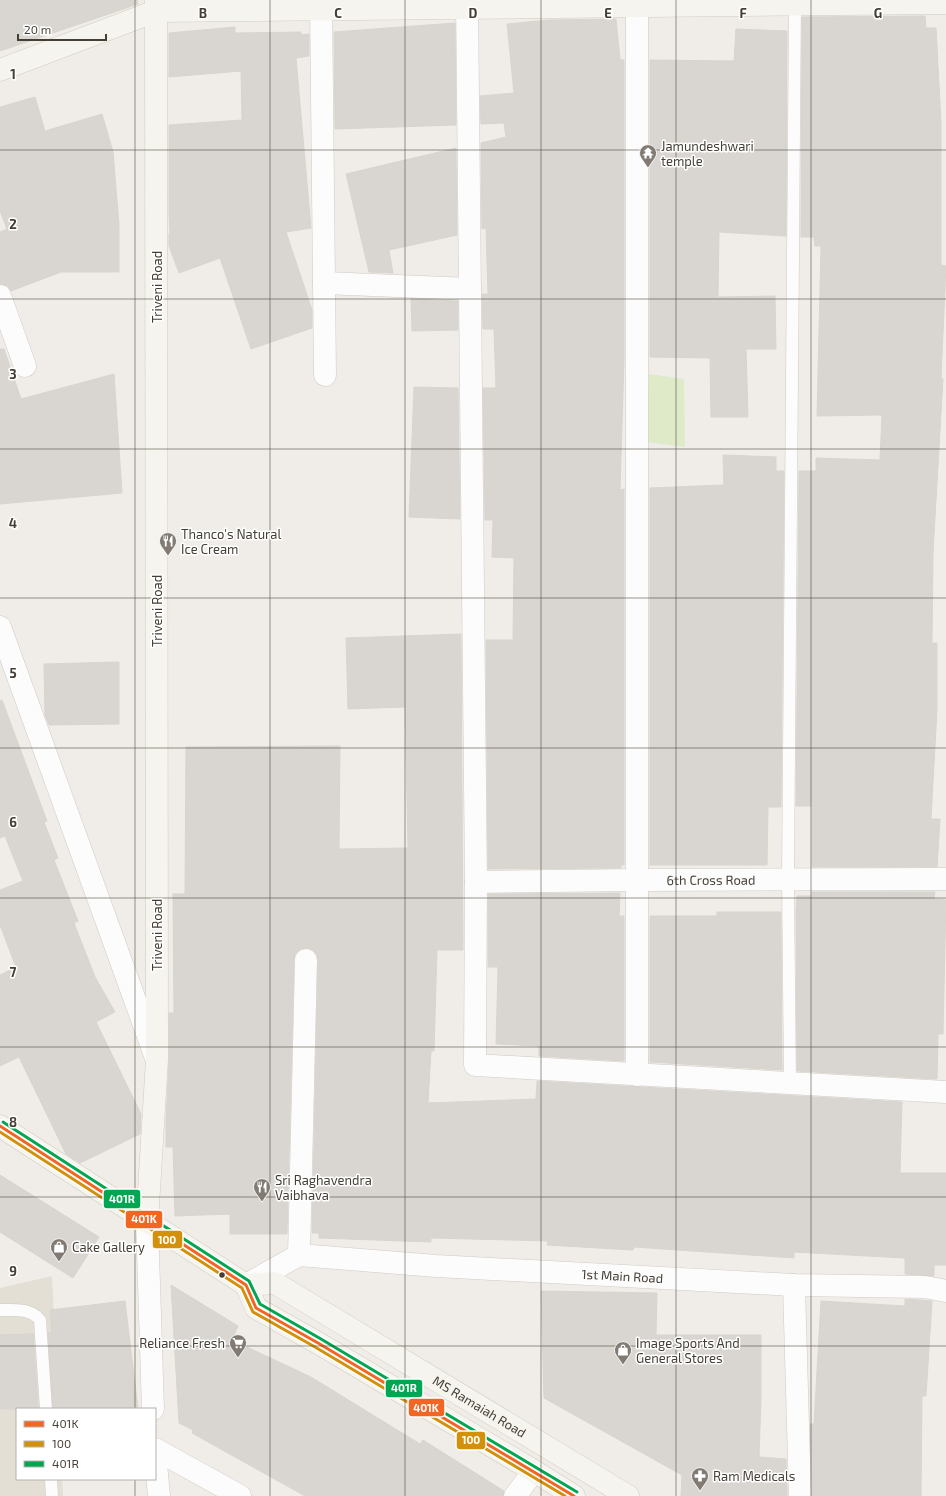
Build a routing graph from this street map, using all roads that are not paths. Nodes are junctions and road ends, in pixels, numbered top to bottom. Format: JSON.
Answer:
{"nodes":[{"id":1,"x":637,"y":3,"type":"edge"},
{"id":2,"x":946,"y":3,"type":"edge"},
{"id":3,"x":467,"y":4,"type":"edge"},
{"id":4,"x":156,"y":5,"type":"edge"},
{"id":5,"x":321,"y":5,"type":"edge"},
{"id":6,"x":795,"y":5,"type":"junction"},
{"id":7,"x":0,"y":70,"type":"edge"},
{"id":8,"x":324,"y":283,"type":"junction"},
{"id":9,"x":470,"y":289,"type":"junction"},
{"id":10,"x":0,"y":296,"type":"edge"},
{"id":11,"x":25,"y":366,"type":"dead end"},
{"id":12,"x":325,"y":375,"type":"dead end"},
{"id":13,"x":0,"y":627,"type":"edge"},
{"id":14,"x":946,"y":879,"type":"edge"},
{"id":15,"x":638,"y":880,"type":"junction"},
{"id":16,"x":788,"y":880,"type":"junction"},
{"id":17,"x":476,"y":882,"type":"junction"},
{"id":18,"x":306,"y":960,"type":"dead end"},
{"id":19,"x":157,"y":1060,"type":"junction"},
{"id":20,"x":637,"y":1075,"type":"junction"},
{"id":21,"x":790,"y":1084,"type":"junction"},
{"id":22,"x":946,"y":1092,"type":"edge"},
{"id":23,"x":0,"y":1126,"type":"edge"},
{"id":24,"x":147,"y":1222,"type":"junction"},
{"id":25,"x":299,"y":1255,"type":"junction"},
{"id":26,"x":246,"y":1285,"type":"junction"},
{"id":27,"x":794,"y":1285,"type":"junction"},
{"id":28,"x":946,"y":1291,"type":"edge"},
{"id":29,"x":0,"y":1310,"type":"edge"},
{"id":30,"x":46,"y":1408,"type":"edge"},
{"id":31,"x":153,"y":1408,"type":"edge"},
{"id":32,"x":156,"y":1450,"type":"edge"},
{"id":33,"x":156,"y":1464,"type":"edge"},
{"id":34,"x":534,"y":1471,"type":"junction"},
{"id":35,"x":51,"y":1480,"type":"edge"},
{"id":36,"x":52,"y":1496,"type":"edge"},
{"id":37,"x":159,"y":1496,"type":"edge"},
{"id":38,"x":240,"y":1496,"type":"edge"},
{"id":39,"x":515,"y":1496,"type":"edge"},
{"id":40,"x":574,"y":1496,"type":"edge"},
{"id":41,"x":628,"y":1496,"type":"edge"},
{"id":42,"x":800,"y":1496,"type":"edge"}],
"edges":[{"from":1,"to":3,"type":"street"},
{"from":1,"to":6,"type":"street"},
{"from":1,"to":15,"type":"street"},
{"from":2,"to":6,"type":"street"},
{"from":3,"to":5,"type":"street"},
{"from":3,"to":9,"type":"street"},
{"from":4,"to":5,"type":"street"},
{"from":4,"to":7,"type":"street"},
{"from":4,"to":19,"type":"street","name":"Triveni Road"},
{"from":5,"to":8,"type":"street"},
{"from":6,"to":16,"type":"lane"},
{"from":8,"to":9,"type":"street"},
{"from":8,"to":12,"type":"street"},
{"from":9,"to":17,"type":"street"},
{"from":10,"to":11,"type":"street"},
{"from":13,"to":19,"type":"street"},
{"from":14,"to":16,"type":"street","name":"6th Cross Road"},
{"from":15,"to":16,"type":"street","name":"6th Cross Road"},
{"from":15,"to":17,"type":"street","name":"6th Cross Road"},
{"from":15,"to":20,"type":"street"},
{"from":16,"to":21,"type":"lane"},
{"from":17,"to":20,"type":"street"},
{"from":18,"to":25,"type":"street"},
{"from":19,"to":24,"type":"street","name":"Triveni Road"},
{"from":20,"to":21,"type":"street"},
{"from":21,"to":22,"type":"street"},
{"from":23,"to":24,"type":"street"},
{"from":24,"to":26,"type":"street"},
{"from":24,"to":31,"type":"street"},
{"from":25,"to":26,"type":"street"},
{"from":25,"to":27,"type":"street","name":"1st Main Road"},
{"from":26,"to":34,"type":"street"},
{"from":26,"to":41,"type":"street","name":"MS Ramaiah Road"},
{"from":27,"to":28,"type":"street","name":"1st Main Road"},
{"from":27,"to":42,"type":"street"},
{"from":29,"to":30,"type":"lane"},
{"from":32,"to":38,"type":"street"},
{"from":33,"to":37,"type":"street"},
{"from":34,"to":39,"type":"street"},
{"from":34,"to":40,"type":"street"},
{"from":35,"to":36,"type":"lane"}]}
